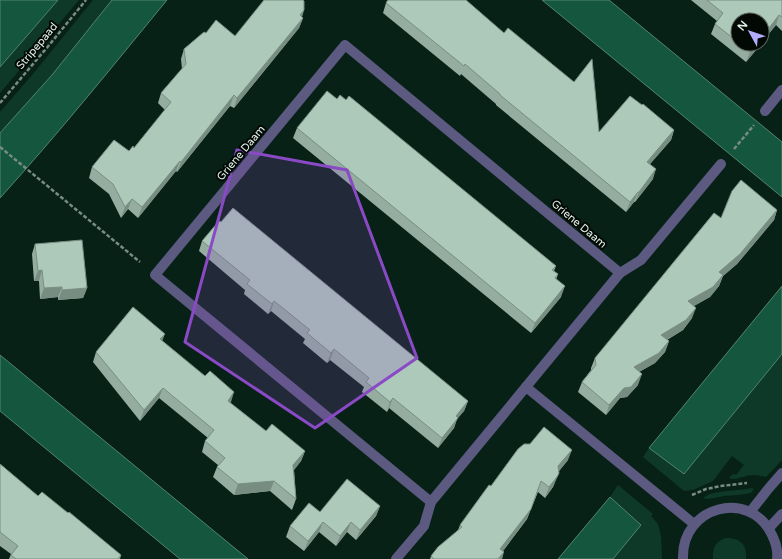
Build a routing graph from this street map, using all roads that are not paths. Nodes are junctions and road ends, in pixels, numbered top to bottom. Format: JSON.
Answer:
{"nodes":[{"id":1,"x":782,"y":90,"type":"edge"},
{"id":2,"x":765,"y":111,"type":"dead end"},
{"id":3,"x":721,"y":164,"type":"dead end"},
{"id":4,"x":620,"y":273,"type":"junction"},
{"id":5,"x":526,"y":387,"type":"junction"},
{"id":6,"x":782,"y":473,"type":"edge"},
{"id":7,"x":432,"y":502,"type":"junction"},
{"id":8,"x":750,"y":512,"type":"junction"},
{"id":9,"x":782,"y":514,"type":"edge"},
{"id":10,"x":694,"y":524,"type":"junction"},
{"id":11,"x":769,"y":528,"type":"junction"},
{"id":12,"x":396,"y":559,"type":"edge"},
{"id":13,"x":683,"y":559,"type":"edge"},
{"id":14,"x":777,"y":559,"type":"edge"}],
"edges":[{"from":1,"to":2,"type":"street"},
{"from":3,"to":4,"type":"street"},
{"from":4,"to":5,"type":"street"},
{"from":4,"to":7,"type":"street","name":"Griene Daam"},
{"from":5,"to":7,"type":"street"},
{"from":5,"to":10,"type":"street"},
{"from":6,"to":8,"type":"street"},
{"from":7,"to":12,"type":"street"},
{"from":8,"to":10,"type":"street"},
{"from":8,"to":11,"type":"street"},
{"from":9,"to":11,"type":"street"},
{"from":10,"to":13,"type":"street"},
{"from":11,"to":14,"type":"street"}]}
